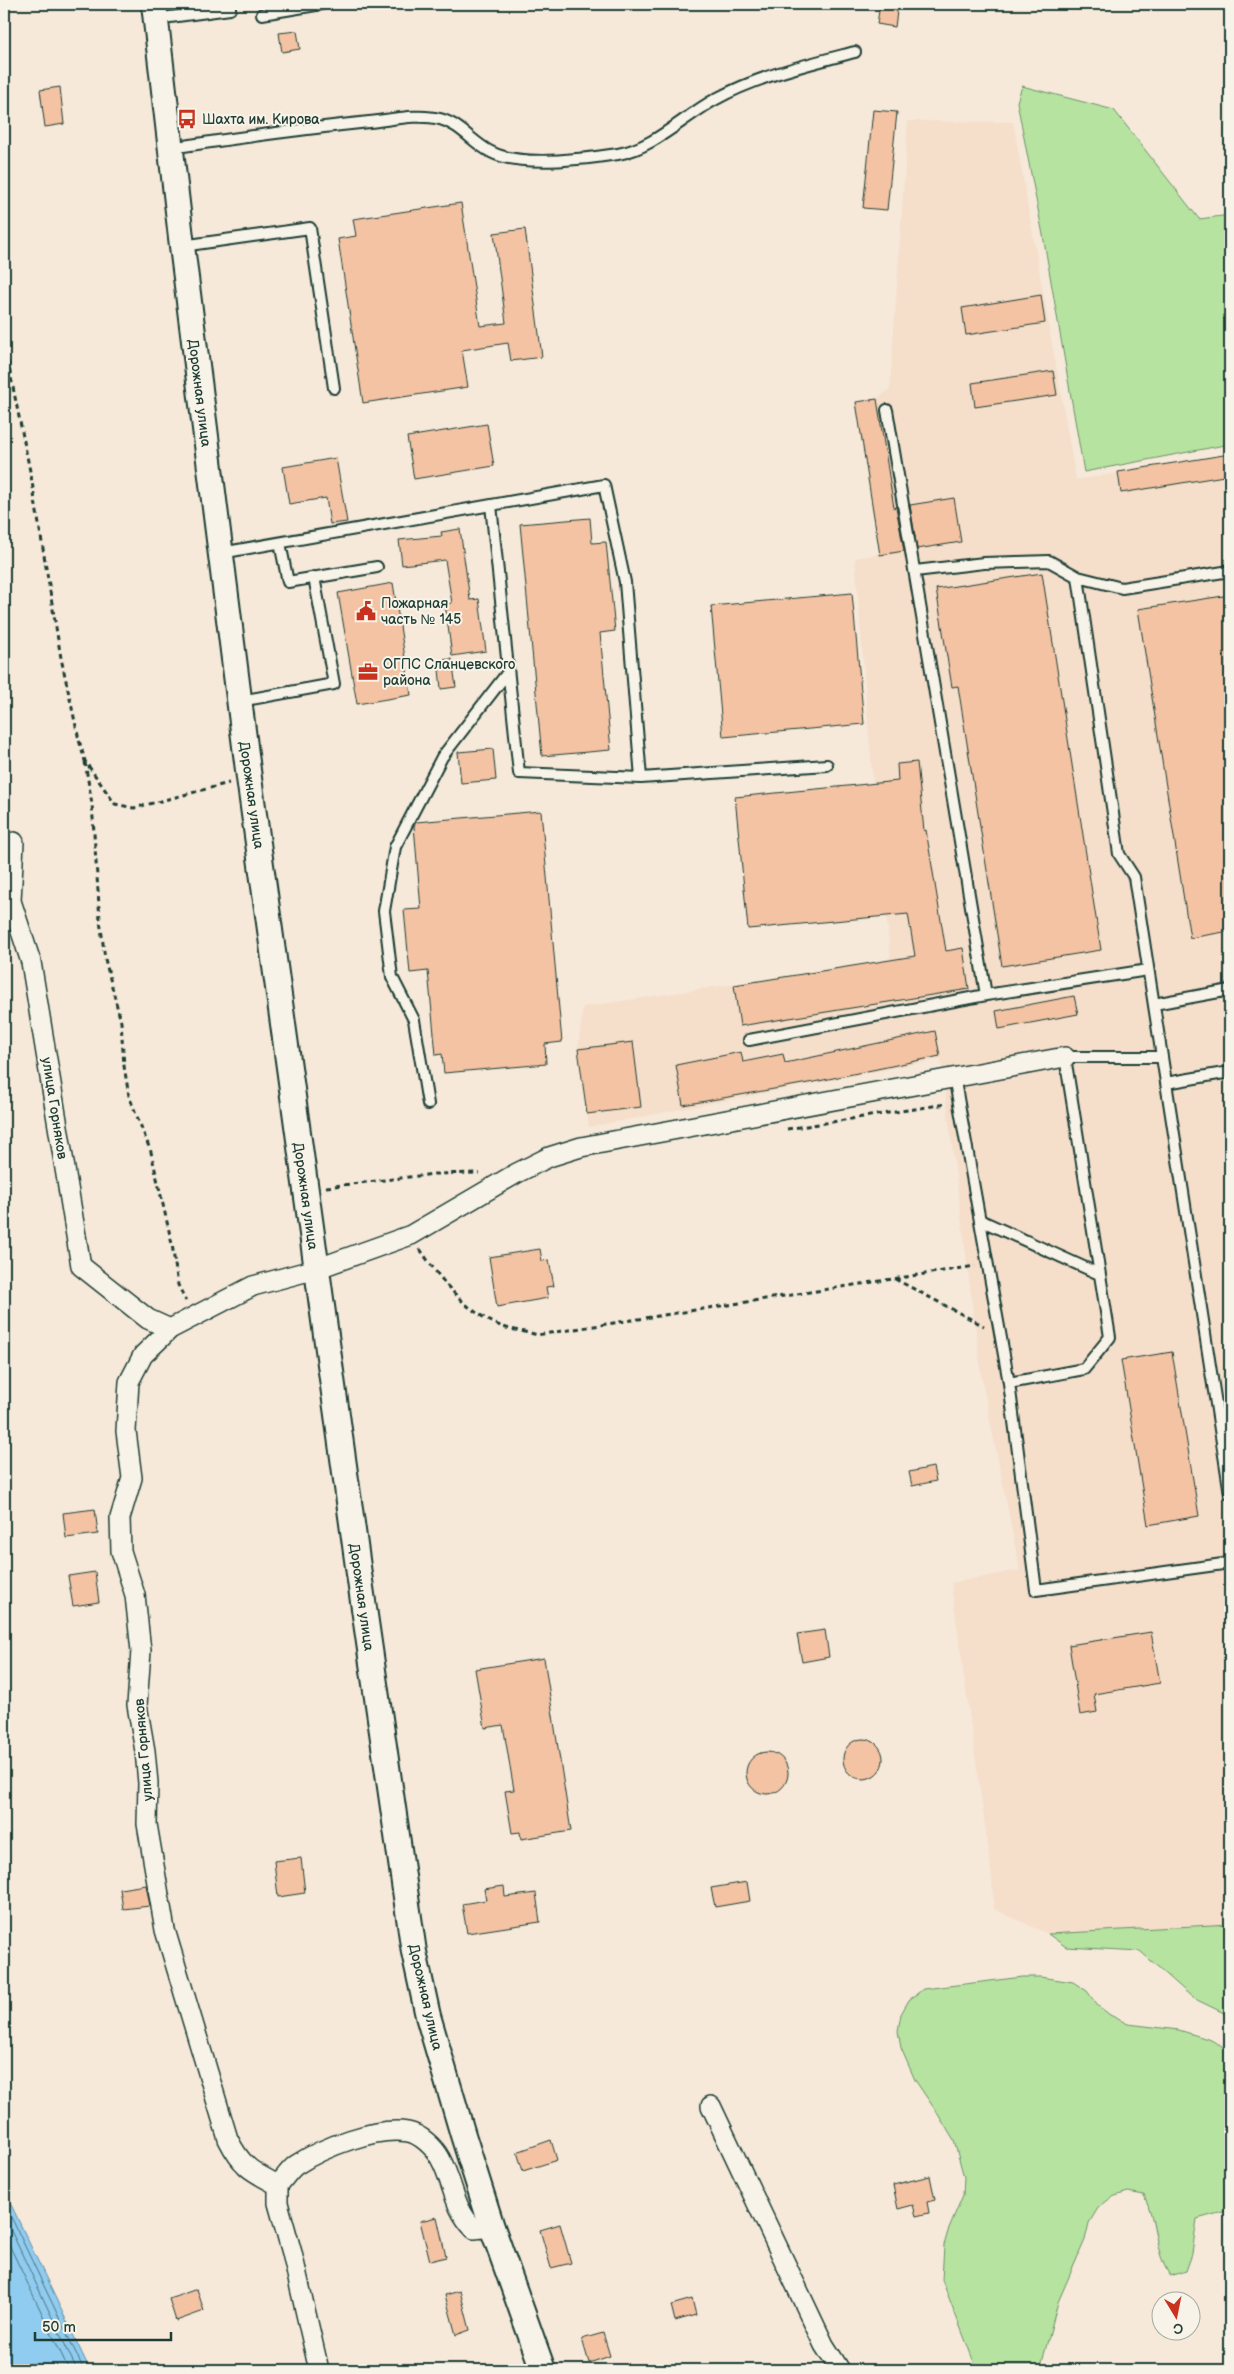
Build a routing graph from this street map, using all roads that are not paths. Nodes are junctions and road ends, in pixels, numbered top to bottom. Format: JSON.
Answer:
{"nodes":[{"id":1,"x":230,"y":4,"type":"edge"},
{"id":2,"x":322,"y":4,"type":"edge"},
{"id":3,"x":152,"y":9,"type":"edge"},
{"id":4,"x":262,"y":14,"type":"dead end"},
{"id":5,"x":855,"y":52,"type":"dead end"},
{"id":6,"x":170,"y":148,"type":"junction"},
{"id":7,"x":182,"y":246,"type":"junction"},
{"id":8,"x":334,"y":388,"type":"dead end"},
{"id":9,"x":887,"y":410,"type":"dead end"},
{"id":10,"x":491,"y":505,"type":"junction"},
{"id":11,"x":280,"y":543,"type":"junction"},
{"id":12,"x":221,"y":553,"type":"junction"},
{"id":13,"x":377,"y":567,"type":"dead end"},
{"id":14,"x":915,"y":571,"type":"junction"},
{"id":15,"x":1230,"y":571,"type":"edge"},
{"id":16,"x":314,"y":577,"type":"junction"},
{"id":17,"x":1078,"y":577,"type":"junction"},
{"id":18,"x":508,"y":672,"type":"junction"},
{"id":19,"x":240,"y":701,"type":"junction"},
{"id":20,"x":827,"y":765,"type":"dead end"},
{"id":21,"x":641,"y":778,"type":"junction"},
{"id":22,"x":14,"y":842,"type":"dead end"},
{"id":23,"x":1148,"y":970,"type":"junction"},
{"id":24,"x":1230,"y":990,"type":"edge"},
{"id":25,"x":986,"y":995,"type":"junction"},
{"id":26,"x":1154,"y":1004,"type":"junction"},
{"id":27,"x":749,"y":1040,"type":"dead end"},
{"id":28,"x":1064,"y":1057,"type":"junction"},
{"id":29,"x":1162,"y":1057,"type":"junction"},
{"id":30,"x":1230,"y":1072,"type":"edge"},
{"id":31,"x":954,"y":1076,"type":"junction"},
{"id":32,"x":1166,"y":1082,"type":"junction"},
{"id":33,"x":428,"y":1104,"type":"dead end"},
{"id":34,"x":980,"y":1220,"type":"junction"},
{"id":35,"x":316,"y":1269,"type":"junction"},
{"id":36,"x":1099,"y":1274,"type":"junction"},
{"id":37,"x":170,"y":1329,"type":"junction"},
{"id":38,"x":1009,"y":1383,"type":"junction"},
{"id":39,"x":1230,"y":1494,"type":"edge"},
{"id":40,"x":1230,"y":1563,"type":"edge"},
{"id":41,"x":711,"y":2106,"type":"dead end"},
{"id":42,"x":278,"y":2185,"type":"junction"},
{"id":43,"x":492,"y":2227,"type":"junction"},
{"id":44,"x":319,"y":2370,"type":"edge"},
{"id":45,"x":543,"y":2370,"type":"edge"},
{"id":46,"x":840,"y":2370,"type":"edge"}],
"edges":[{"from":1,"to":3,"type":"lane"},
{"from":2,"to":4,"type":"lane"},
{"from":3,"to":6,"type":"street","name":"Дорожная улица"},
{"from":5,"to":6,"type":"lane"},
{"from":6,"to":7,"type":"street","name":"Дорожная улица"},
{"from":7,"to":8,"type":"lane"},
{"from":7,"to":12,"type":"street","name":"Дорожная улица"},
{"from":9,"to":14,"type":"lane"},
{"from":10,"to":11,"type":"lane"},
{"from":10,"to":18,"type":"lane"},
{"from":10,"to":21,"type":"lane"},
{"from":11,"to":12,"type":"lane"},
{"from":11,"to":16,"type":"lane"},
{"from":12,"to":19,"type":"street","name":"Дорожная улица"},
{"from":13,"to":16,"type":"lane"},
{"from":14,"to":17,"type":"lane"},
{"from":14,"to":25,"type":"lane"},
{"from":15,"to":17,"type":"lane"},
{"from":16,"to":19,"type":"lane"},
{"from":17,"to":23,"type":"lane"},
{"from":18,"to":21,"type":"lane"},
{"from":18,"to":33,"type":"lane"},
{"from":19,"to":35,"type":"street","name":"Дорожная улица"},
{"from":20,"to":21,"type":"lane"},
{"from":22,"to":37,"type":"street","name":"улица Горняков"},
{"from":23,"to":25,"type":"lane"},
{"from":23,"to":26,"type":"lane"},
{"from":24,"to":26,"type":"lane"},
{"from":25,"to":27,"type":"lane"},
{"from":26,"to":29,"type":"lane"},
{"from":28,"to":29,"type":"lane"},
{"from":28,"to":31,"type":"street","name":"улица Горняков"},
{"from":28,"to":36,"type":"lane"},
{"from":29,"to":32,"type":"lane"},
{"from":30,"to":32,"type":"lane"},
{"from":31,"to":34,"type":"lane"},
{"from":31,"to":35,"type":"street","name":"улица Горняков"},
{"from":32,"to":39,"type":"lane"},
{"from":34,"to":36,"type":"lane"},
{"from":34,"to":38,"type":"lane"},
{"from":35,"to":37,"type":"street","name":"улица Горняков"},
{"from":35,"to":43,"type":"street","name":"Дорожная улица"},
{"from":36,"to":38,"type":"lane"},
{"from":37,"to":42,"type":"street","name":"улица Горняков"},
{"from":38,"to":40,"type":"lane"},
{"from":41,"to":46,"type":"street"},
{"from":42,"to":43,"type":"street"},
{"from":42,"to":44,"type":"street"},
{"from":43,"to":45,"type":"street","name":"Дорожная улица"}]}
